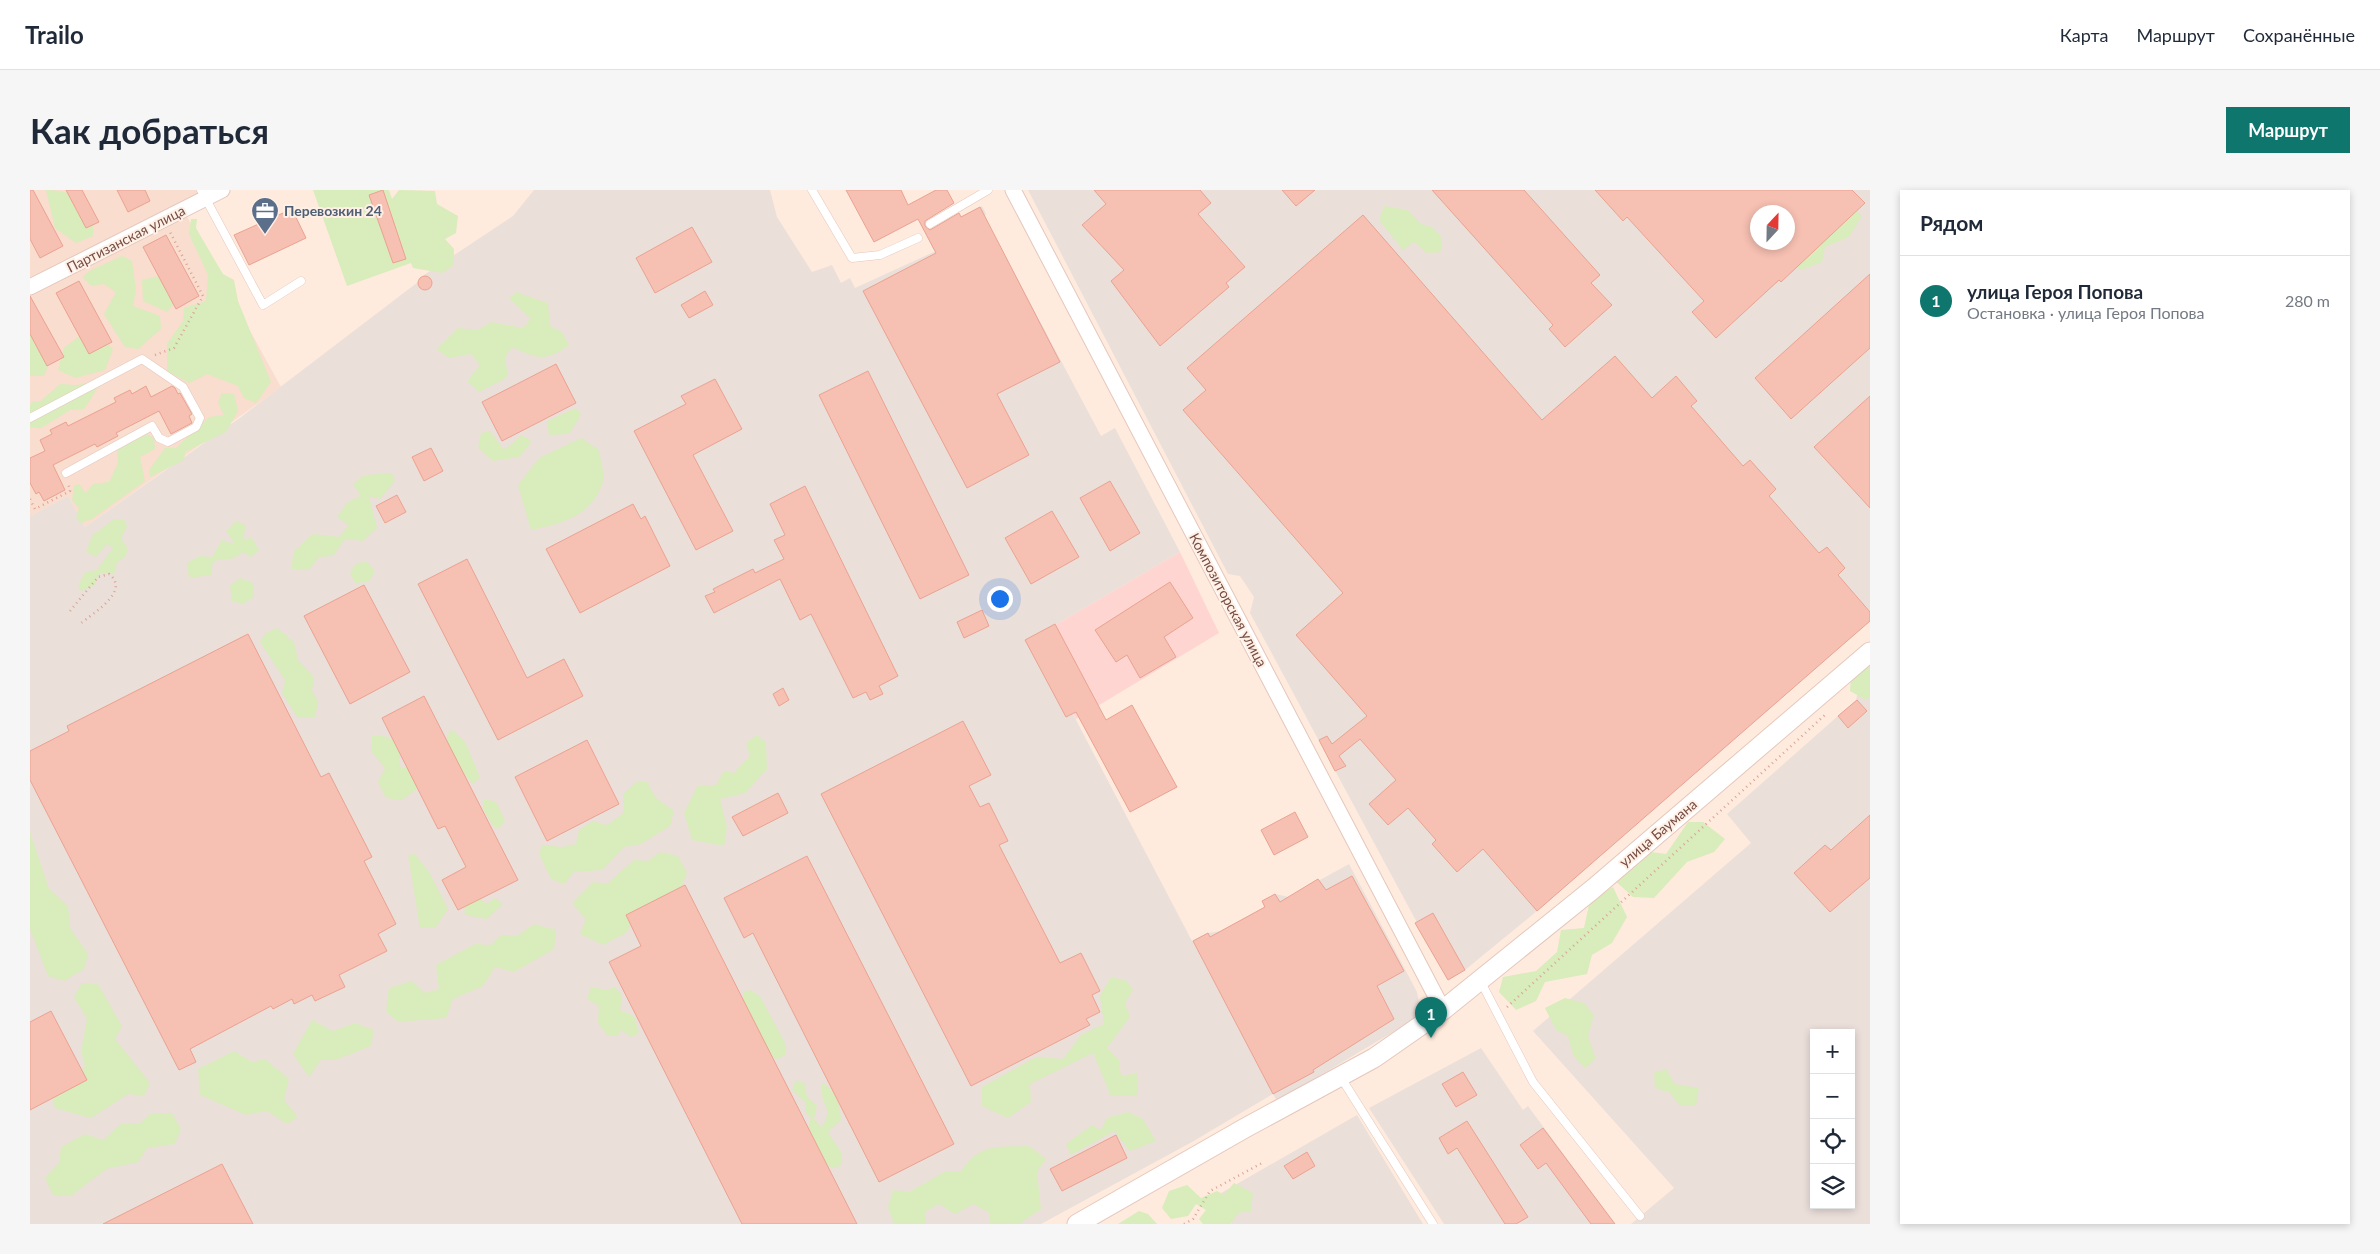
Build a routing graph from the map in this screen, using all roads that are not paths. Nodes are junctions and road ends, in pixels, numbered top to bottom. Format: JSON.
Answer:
{"nodes":[{"id":1,"x":222,"y":190,"type":"edge"},
{"id":2,"x":812,"y":190,"type":"edge"},
{"id":3,"x":988,"y":190,"type":"edge"},
{"id":4,"x":1013,"y":190,"type":"edge"},
{"id":5,"x":203,"y":194,"type":"edge"},
{"id":6,"x":930,"y":224,"type":"dead end"},
{"id":7,"x":918,"y":238,"type":"dead end"},
{"id":8,"x":301,"y":281,"type":"dead end"},
{"id":9,"x":30,"y":287,"type":"edge"},
{"id":10,"x":30,"y":418,"type":"edge"},
{"id":11,"x":66,"y":473,"type":"road end"},
{"id":12,"x":1870,"y":652,"type":"edge"},
{"id":13,"x":1481,"y":982,"type":"junction"},
{"id":14,"x":1443,"y":1010,"type":"junction"},
{"id":15,"x":1340,"y":1076,"type":"junction"},
{"id":16,"x":1640,"y":1216,"type":"dead end"},
{"id":17,"x":1077,"y":1224,"type":"edge"},
{"id":18,"x":1433,"y":1224,"type":"edge"}],
"edges":[{"from":1,"to":5,"type":"street","name":"Партизанская улица"},
{"from":2,"to":7,"type":"lane"},
{"from":3,"to":6,"type":"lane"},
{"from":4,"to":14,"type":"street","name":"Композиторская улица"},
{"from":5,"to":8,"type":"lane"},
{"from":5,"to":9,"type":"street","name":"Партизанская улица"},
{"from":10,"to":11,"type":"lane"},
{"from":12,"to":13,"type":"street","name":"улица Баумана"},
{"from":13,"to":14,"type":"street","name":"улица Баумана"},
{"from":13,"to":16,"type":"lane"},
{"from":14,"to":15,"type":"street","name":"улица Баумана"},
{"from":15,"to":17,"type":"street","name":"улица Баумана"},
{"from":15,"to":18,"type":"lane"}]}
